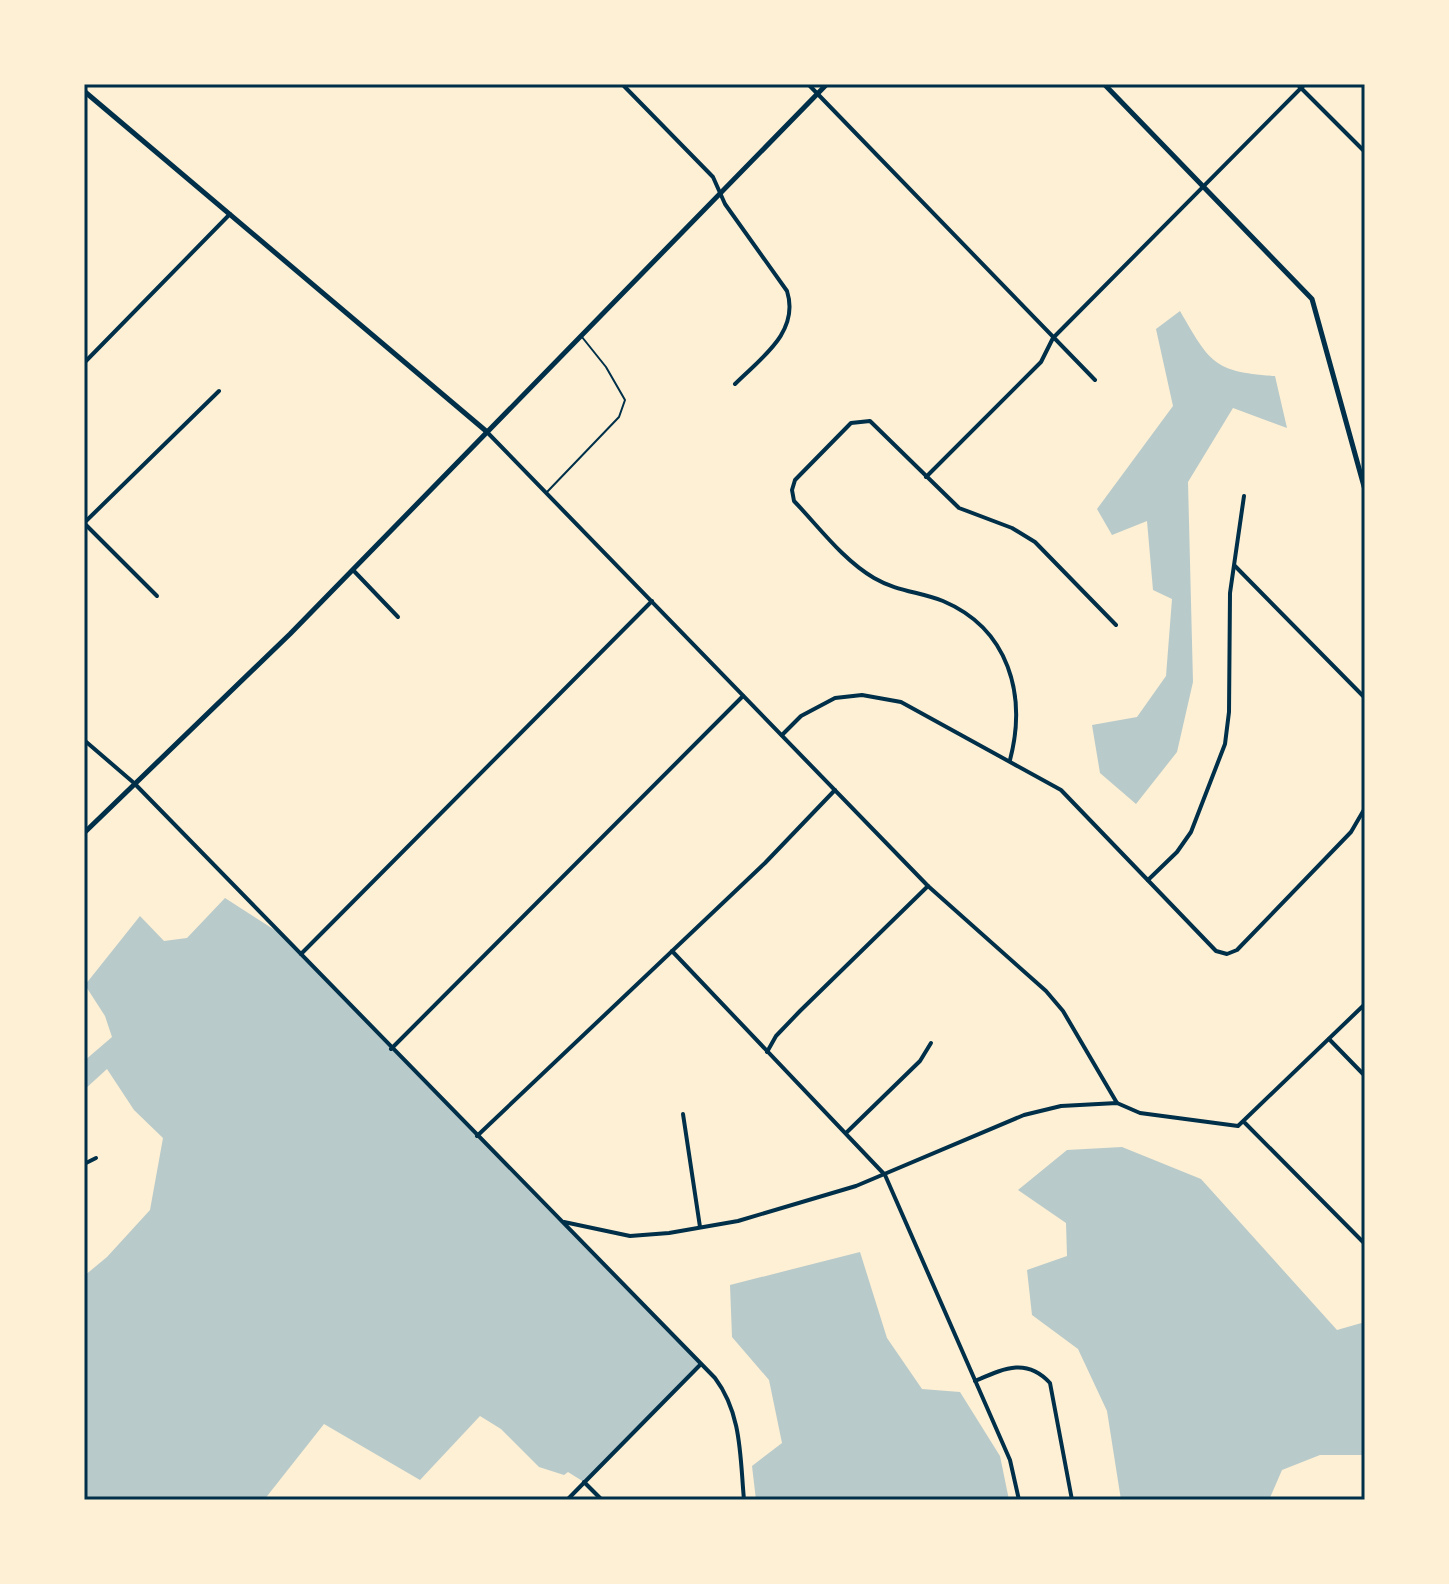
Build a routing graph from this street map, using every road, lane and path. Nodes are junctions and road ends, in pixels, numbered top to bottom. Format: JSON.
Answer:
{"nodes":[{"id":1,"x":622,"y":84,"type":"edge"},
{"id":2,"x":808,"y":84,"type":"edge"},
{"id":3,"x":827,"y":84,"type":"edge"},
{"id":4,"x":1104,"y":84,"type":"edge"},
{"id":5,"x":1301,"y":85,"type":"edge"},
{"id":6,"x":84,"y":91,"type":"edge"},
{"id":7,"x":817,"y":94,"type":"junction"},
{"id":8,"x":1365,"y":152,"type":"edge"},
{"id":9,"x":1204,"y":186,"type":"junction"},
{"id":10,"x":721,"y":191,"type":"junction"},
{"id":11,"x":230,"y":214,"type":"junction"},
{"id":12,"x":580,"y":334,"type":"junction"},
{"id":13,"x":1053,"y":338,"type":"junction"},
{"id":14,"x":84,"y":363,"type":"edge"},
{"id":15,"x":1095,"y":380,"type":"dead end"},
{"id":16,"x":735,"y":384,"type":"dead end"},
{"id":17,"x":219,"y":391,"type":"dead end"},
{"id":18,"x":486,"y":431,"type":"junction"},
{"id":19,"x":926,"y":477,"type":"junction"},
{"id":20,"x":1365,"y":490,"type":"edge"},
{"id":21,"x":546,"y":493,"type":"junction"},
{"id":22,"x":1244,"y":496,"type":"dead end"},
{"id":23,"x":84,"y":523,"type":"edge"},
{"id":24,"x":1234,"y":564,"type":"junction"},
{"id":25,"x":353,"y":570,"type":"junction"},
{"id":26,"x":157,"y":596,"type":"dead end"},
{"id":27,"x":652,"y":601,"type":"junction"},
{"id":28,"x":398,"y":617,"type":"dead end"},
{"id":29,"x":1116,"y":625,"type":"dead end"},
{"id":30,"x":743,"y":696,"type":"junction"},
{"id":31,"x":1365,"y":698,"type":"edge"},
{"id":32,"x":782,"y":735,"type":"junction"},
{"id":33,"x":84,"y":740,"type":"edge"},
{"id":34,"x":1010,"y":760,"type":"junction"},
{"id":35,"x":134,"y":783,"type":"junction"},
{"id":36,"x":835,"y":790,"type":"junction"},
{"id":37,"x":1365,"y":808,"type":"edge"},
{"id":38,"x":84,"y":833,"type":"edge"},
{"id":39,"x":1148,"y":880,"type":"junction"},
{"id":40,"x":928,"y":886,"type":"junction"},
{"id":41,"x":672,"y":951,"type":"junction"},
{"id":42,"x":301,"y":954,"type":"junction"},
{"id":43,"x":1365,"y":1004,"type":"edge"},
{"id":44,"x":1329,"y":1039,"type":"junction"},
{"id":45,"x":931,"y":1043,"type":"dead end"},
{"id":46,"x":391,"y":1049,"type":"junction"},
{"id":47,"x":767,"y":1052,"type":"junction"},
{"id":48,"x":1365,"y":1076,"type":"edge"},
{"id":49,"x":1117,"y":1103,"type":"junction"},
{"id":50,"x":683,"y":1114,"type":"dead end"},
{"id":51,"x":1245,"y":1123,"type":"junction"},
{"id":52,"x":846,"y":1133,"type":"junction"},
{"id":53,"x":477,"y":1136,"type":"junction"},
{"id":54,"x":96,"y":1158,"type":"dead end"},
{"id":55,"x":84,"y":1164,"type":"edge"},
{"id":56,"x":885,"y":1175,"type":"junction"},
{"id":57,"x":562,"y":1222,"type":"junction"},
{"id":58,"x":700,"y":1227,"type":"junction"},
{"id":59,"x":1365,"y":1244,"type":"edge"},
{"id":60,"x":701,"y":1365,"type":"junction"},
{"id":61,"x":975,"y":1381,"type":"junction"},
{"id":62,"x":584,"y":1482,"type":"junction"},
{"id":63,"x":567,"y":1500,"type":"edge"},
{"id":64,"x":602,"y":1500,"type":"edge"},
{"id":65,"x":744,"y":1500,"type":"edge"},
{"id":66,"x":1019,"y":1500,"type":"edge"},
{"id":67,"x":1072,"y":1500,"type":"edge"}],
"edges":[{"from":1,"to":10,"type":"street"},
{"from":2,"to":7,"type":"street"},
{"from":3,"to":7,"type":"street"},
{"from":4,"to":9,"type":"street"},
{"from":5,"to":8,"type":"street"},
{"from":5,"to":9,"type":"street"},
{"from":6,"to":11,"type":"street"},
{"from":7,"to":10,"type":"street"},
{"from":7,"to":13,"type":"street"},
{"from":9,"to":13,"type":"street"},
{"from":9,"to":20,"type":"street"},
{"from":10,"to":12,"type":"street"},
{"from":10,"to":16,"type":"street"},
{"from":11,"to":14,"type":"street"},
{"from":11,"to":18,"type":"street"},
{"from":12,"to":18,"type":"street"},
{"from":12,"to":21,"type":"lane"},
{"from":13,"to":15,"type":"street"},
{"from":13,"to":19,"type":"street"},
{"from":17,"to":23,"type":"street"},
{"from":18,"to":21,"type":"street"},
{"from":18,"to":25,"type":"street"},
{"from":19,"to":29,"type":"street"},
{"from":19,"to":34,"type":"street"},
{"from":21,"to":27,"type":"street"},
{"from":22,"to":24,"type":"street"},
{"from":23,"to":26,"type":"street"},
{"from":24,"to":31,"type":"street"},
{"from":24,"to":39,"type":"street"},
{"from":25,"to":28,"type":"street"},
{"from":25,"to":35,"type":"street"},
{"from":27,"to":30,"type":"street"},
{"from":27,"to":42,"type":"street"},
{"from":30,"to":32,"type":"street"},
{"from":30,"to":46,"type":"street"},
{"from":32,"to":34,"type":"street"},
{"from":32,"to":36,"type":"street"},
{"from":33,"to":35,"type":"street"},
{"from":34,"to":39,"type":"street"},
{"from":35,"to":38,"type":"street"},
{"from":35,"to":42,"type":"street"},
{"from":36,"to":40,"type":"street"},
{"from":36,"to":41,"type":"street"},
{"from":37,"to":39,"type":"street"},
{"from":40,"to":47,"type":"street"},
{"from":40,"to":49,"type":"street"},
{"from":41,"to":47,"type":"street"},
{"from":41,"to":53,"type":"street"},
{"from":42,"to":46,"type":"street"},
{"from":43,"to":44,"type":"street"},
{"from":44,"to":48,"type":"street"},
{"from":44,"to":51,"type":"street"},
{"from":45,"to":52,"type":"street"},
{"from":46,"to":53,"type":"street"},
{"from":47,"to":52,"type":"street"},
{"from":49,"to":51,"type":"street"},
{"from":49,"to":56,"type":"street"},
{"from":50,"to":58,"type":"street"},
{"from":51,"to":59,"type":"street"},
{"from":52,"to":56,"type":"street"},
{"from":53,"to":57,"type":"street"},
{"from":54,"to":55,"type":"street"},
{"from":56,"to":58,"type":"street"},
{"from":56,"to":61,"type":"street"},
{"from":57,"to":58,"type":"street"},
{"from":57,"to":60,"type":"street"},
{"from":60,"to":62,"type":"street"},
{"from":60,"to":65,"type":"street"},
{"from":61,"to":66,"type":"street"},
{"from":61,"to":67,"type":"street"},
{"from":62,"to":63,"type":"street"},
{"from":62,"to":64,"type":"street"}]}
